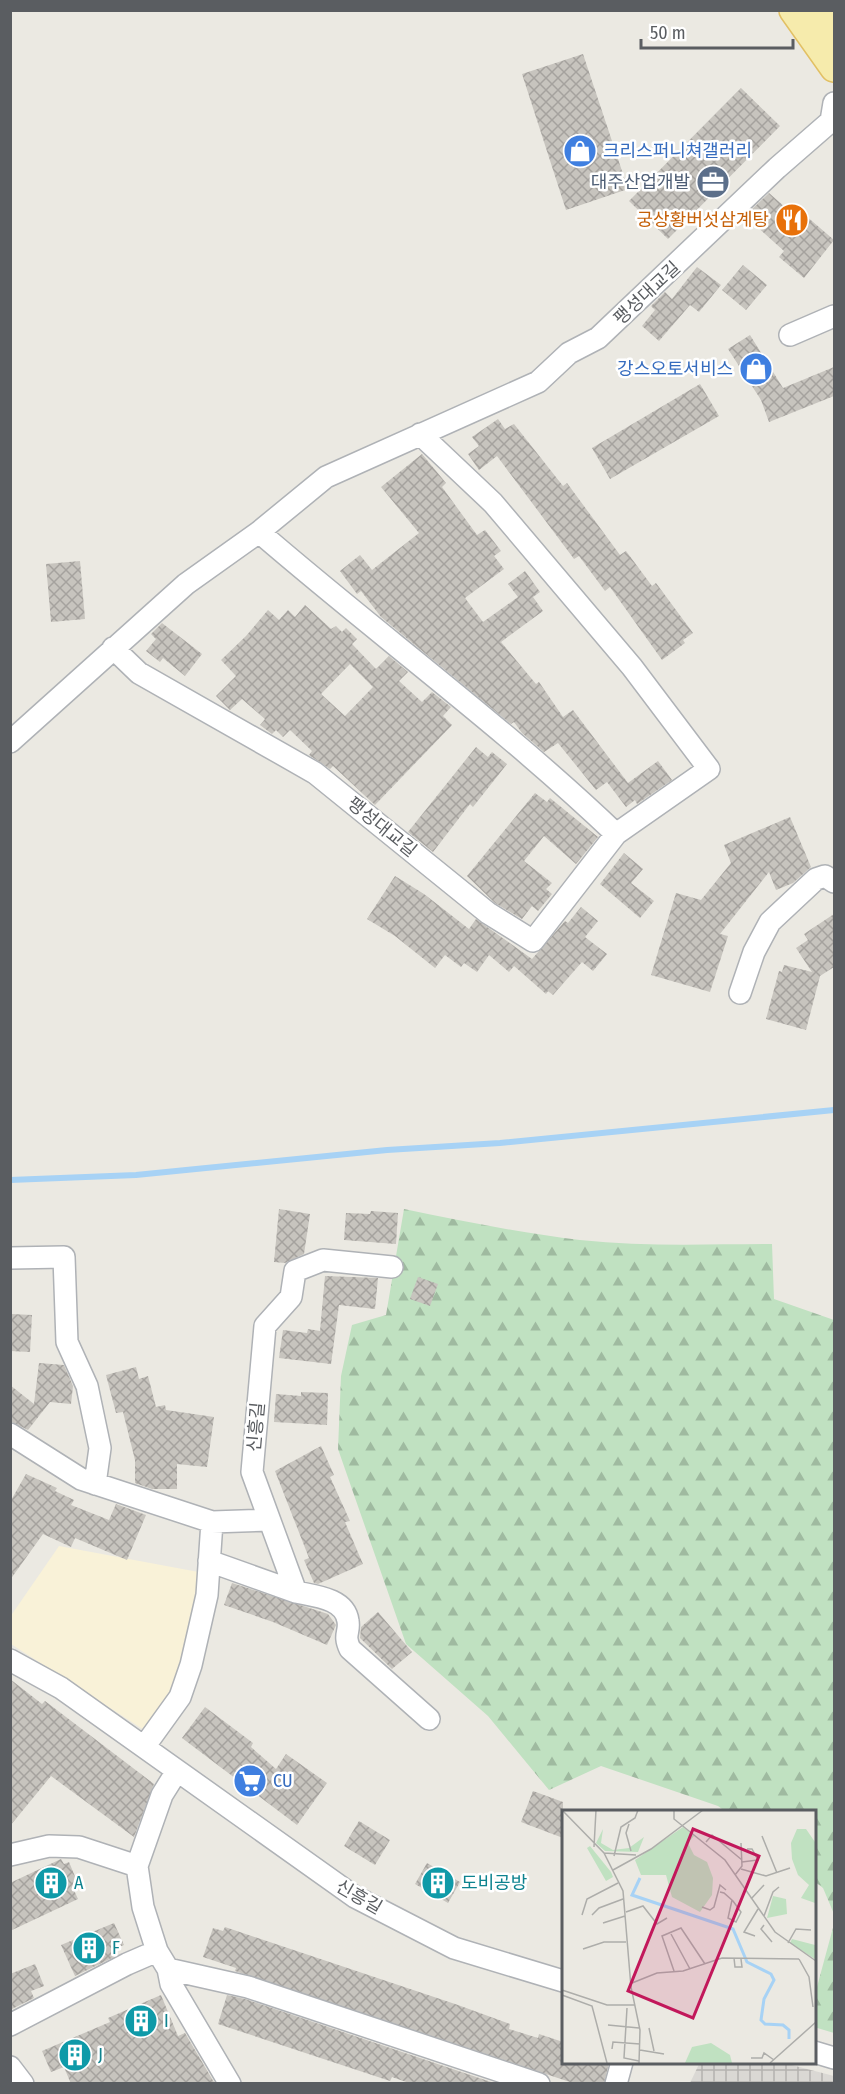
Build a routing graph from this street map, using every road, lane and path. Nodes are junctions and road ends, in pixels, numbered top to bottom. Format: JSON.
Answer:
{"nodes":[{"id":1,"x":793,"y":10,"type":"edge"},
{"id":2,"x":818,"y":10,"type":"edge"},
{"id":3,"x":834,"y":35,"type":"edge"},
{"id":4,"x":834,"y":68,"type":"edge"},
{"id":5,"x":834,"y":104,"type":"edge"},
{"id":6,"x":834,"y":316,"type":"edge"},
{"id":7,"x":790,"y":334,"type":"dead end"},
{"id":8,"x":420,"y":434,"type":"junction"},
{"id":9,"x":259,"y":532,"type":"junction"},
{"id":10,"x":113,"y":648,"type":"junction"},
{"id":11,"x":10,"y":742,"type":"edge"},
{"id":12,"x":616,"y":834,"type":"junction"},
{"id":13,"x":834,"y":882,"type":"edge"},
{"id":14,"x":740,"y":993,"type":"dead end"},
{"id":15,"x":10,"y":1258,"type":"edge"},
{"id":16,"x":392,"y":1267,"type":"dead end"},
{"id":17,"x":10,"y":1434,"type":"edge"},
{"id":18,"x":95,"y":1484,"type":"junction"},
{"id":19,"x":269,"y":1520,"type":"junction"},
{"id":20,"x":212,"y":1522,"type":"junction"},
{"id":21,"x":209,"y":1561,"type":"junction"},
{"id":22,"x":296,"y":1592,"type":"junction"},
{"id":23,"x":10,"y":1660,"type":"edge"},
{"id":24,"x":429,"y":1719,"type":"dead end"},
{"id":25,"x":144,"y":1747,"type":"junction"},
{"id":26,"x":177,"y":1771,"type":"junction"},
{"id":27,"x":10,"y":1855,"type":"edge"},
{"id":28,"x":137,"y":1866,"type":"junction"},
{"id":29,"x":157,"y":1951,"type":"junction"},
{"id":30,"x":168,"y":1969,"type":"junction"},
{"id":31,"x":562,"y":1981,"type":"edge"},
{"id":32,"x":10,"y":2025,"type":"edge"},
{"id":33,"x":815,"y":2053,"type":"edge"},
{"id":34,"x":834,"y":2058,"type":"edge"},
{"id":35,"x":621,"y":2064,"type":"edge"},
{"id":36,"x":10,"y":2067,"type":"edge"},
{"id":37,"x":23,"y":2084,"type":"edge"},
{"id":38,"x":230,"y":2084,"type":"edge"},
{"id":39,"x":539,"y":2084,"type":"edge"},
{"id":40,"x":616,"y":2084,"type":"edge"}],
"edges":[{"from":1,"to":4,"type":"main road"},
{"from":2,"to":3,"type":"main road"},
{"from":5,"to":8,"type":"street","name":"팽성대교길"},
{"from":6,"to":7,"type":"street"},
{"from":8,"to":9,"type":"street","name":"팽성대교길"},
{"from":8,"to":12,"type":"street","name":"팽성대교길"},
{"from":9,"to":10,"type":"street","name":"팽성대교길"},
{"from":9,"to":12,"type":"street"},
{"from":10,"to":11,"type":"street","name":"팽성대교길"},
{"from":10,"to":12,"type":"street","name":"팽성대교길"},
{"from":13,"to":14,"type":"street"},
{"from":15,"to":18,"type":"street"},
{"from":16,"to":19,"type":"street","name":"신흥길"},
{"from":17,"to":18,"type":"street"},
{"from":18,"to":20,"type":"street"},
{"from":19,"to":20,"type":"street"},
{"from":19,"to":22,"type":"street","name":"신흥길"},
{"from":20,"to":21,"type":"street"},
{"from":21,"to":22,"type":"street"},
{"from":21,"to":25,"type":"street"},
{"from":22,"to":24,"type":"street"},
{"from":23,"to":25,"type":"street","name":"신흥길"},
{"from":25,"to":26,"type":"street","name":"신흥길"},
{"from":26,"to":28,"type":"street"},
{"from":26,"to":31,"type":"street","name":"신흥길"},
{"from":27,"to":28,"type":"street"},
{"from":28,"to":29,"type":"street"},
{"from":29,"to":30,"type":"street"},
{"from":29,"to":32,"type":"street"},
{"from":30,"to":38,"type":"street"},
{"from":30,"to":39,"type":"street"},
{"from":33,"to":34,"type":"street"},
{"from":35,"to":40,"type":"street"},
{"from":36,"to":37,"type":"street"}]}
